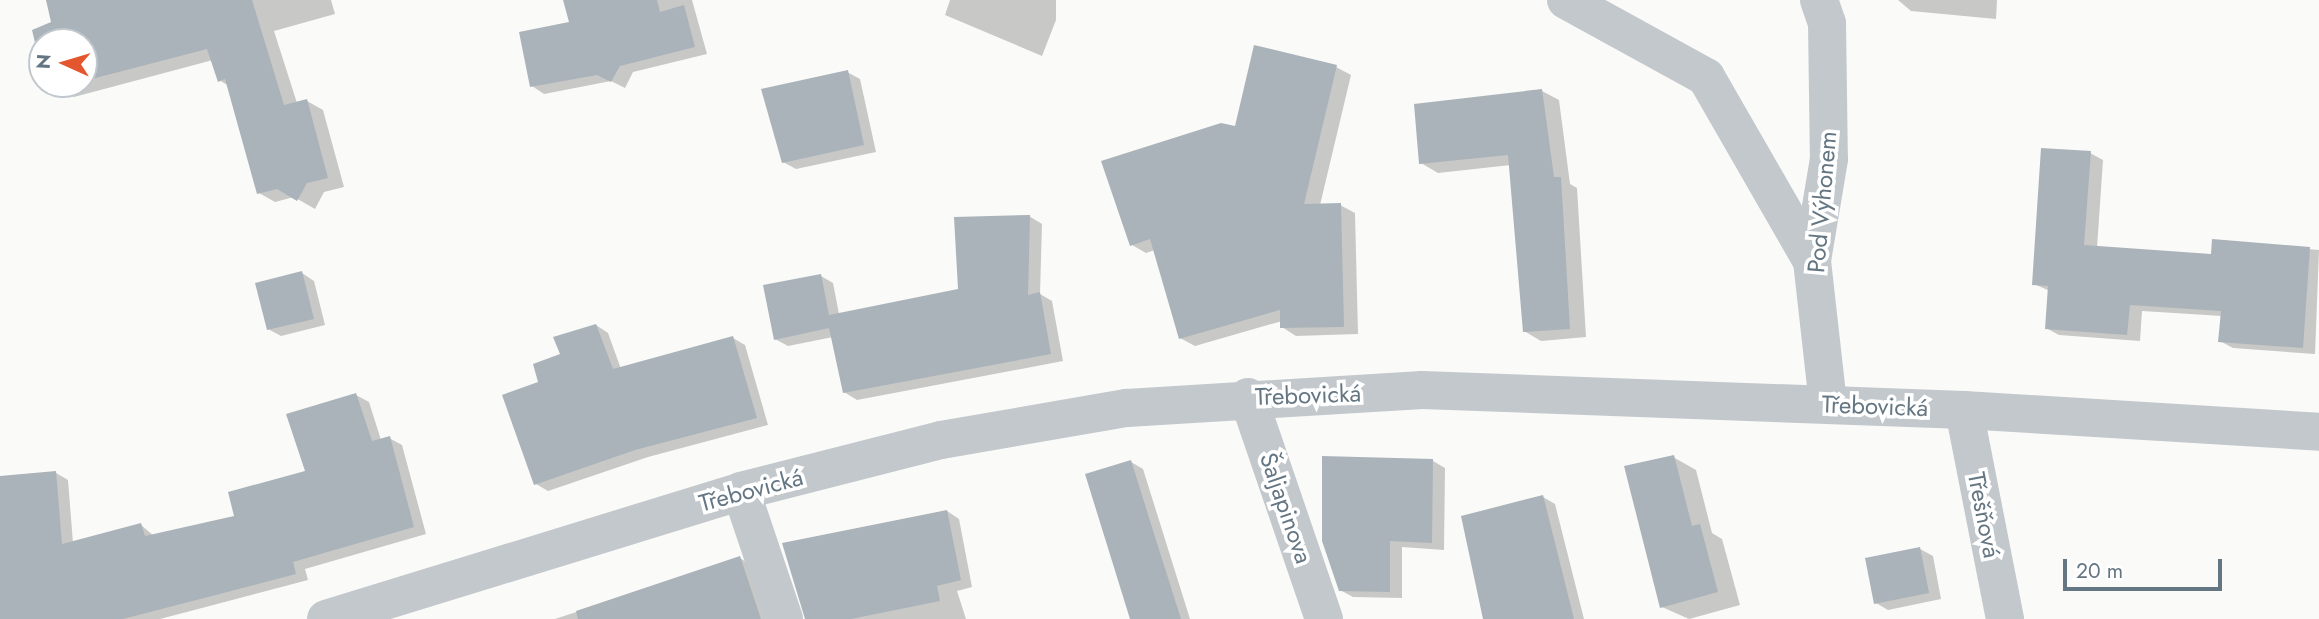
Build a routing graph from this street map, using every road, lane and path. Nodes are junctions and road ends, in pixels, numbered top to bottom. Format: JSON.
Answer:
{"nodes":[{"id":1,"x":1566,"y":0,"type":"edge"},
{"id":2,"x":1819,"y":0,"type":"edge"},
{"id":3,"x":1812,"y":261,"type":"junction"},
{"id":4,"x":1248,"y":397,"type":"junction"},
{"id":5,"x":1828,"y":404,"type":"junction"},
{"id":6,"x":1964,"y":410,"type":"junction"},
{"id":7,"x":2319,"y":432,"type":"edge"},
{"id":8,"x":741,"y":491,"type":"junction"},
{"id":9,"x":387,"y":610,"type":"edge"},
{"id":10,"x":326,"y":619,"type":"edge"},
{"id":11,"x":784,"y":619,"type":"edge"},
{"id":12,"x":1324,"y":619,"type":"edge"},
{"id":13,"x":2005,"y":619,"type":"edge"}],
"edges":[{"from":1,"to":3,"type":"street"},
{"from":2,"to":3,"type":"street","name":"Pod Výhonem"},
{"from":3,"to":5,"type":"street","name":"Pod Výhonem"},
{"from":4,"to":5,"type":"street","name":"Třebovická"},
{"from":4,"to":8,"type":"street","name":"Třebovická"},
{"from":4,"to":12,"type":"street","name":"Šaljapinova"},
{"from":5,"to":6,"type":"street","name":"Třebovická"},
{"from":6,"to":7,"type":"street","name":"Třebovická"},
{"from":6,"to":13,"type":"street","name":"Třešňová"},
{"from":8,"to":9,"type":"street","name":"Třebovická"},
{"from":8,"to":11,"type":"street"},
{"from":9,"to":10,"type":"street","name":"Třebovická"}]}
